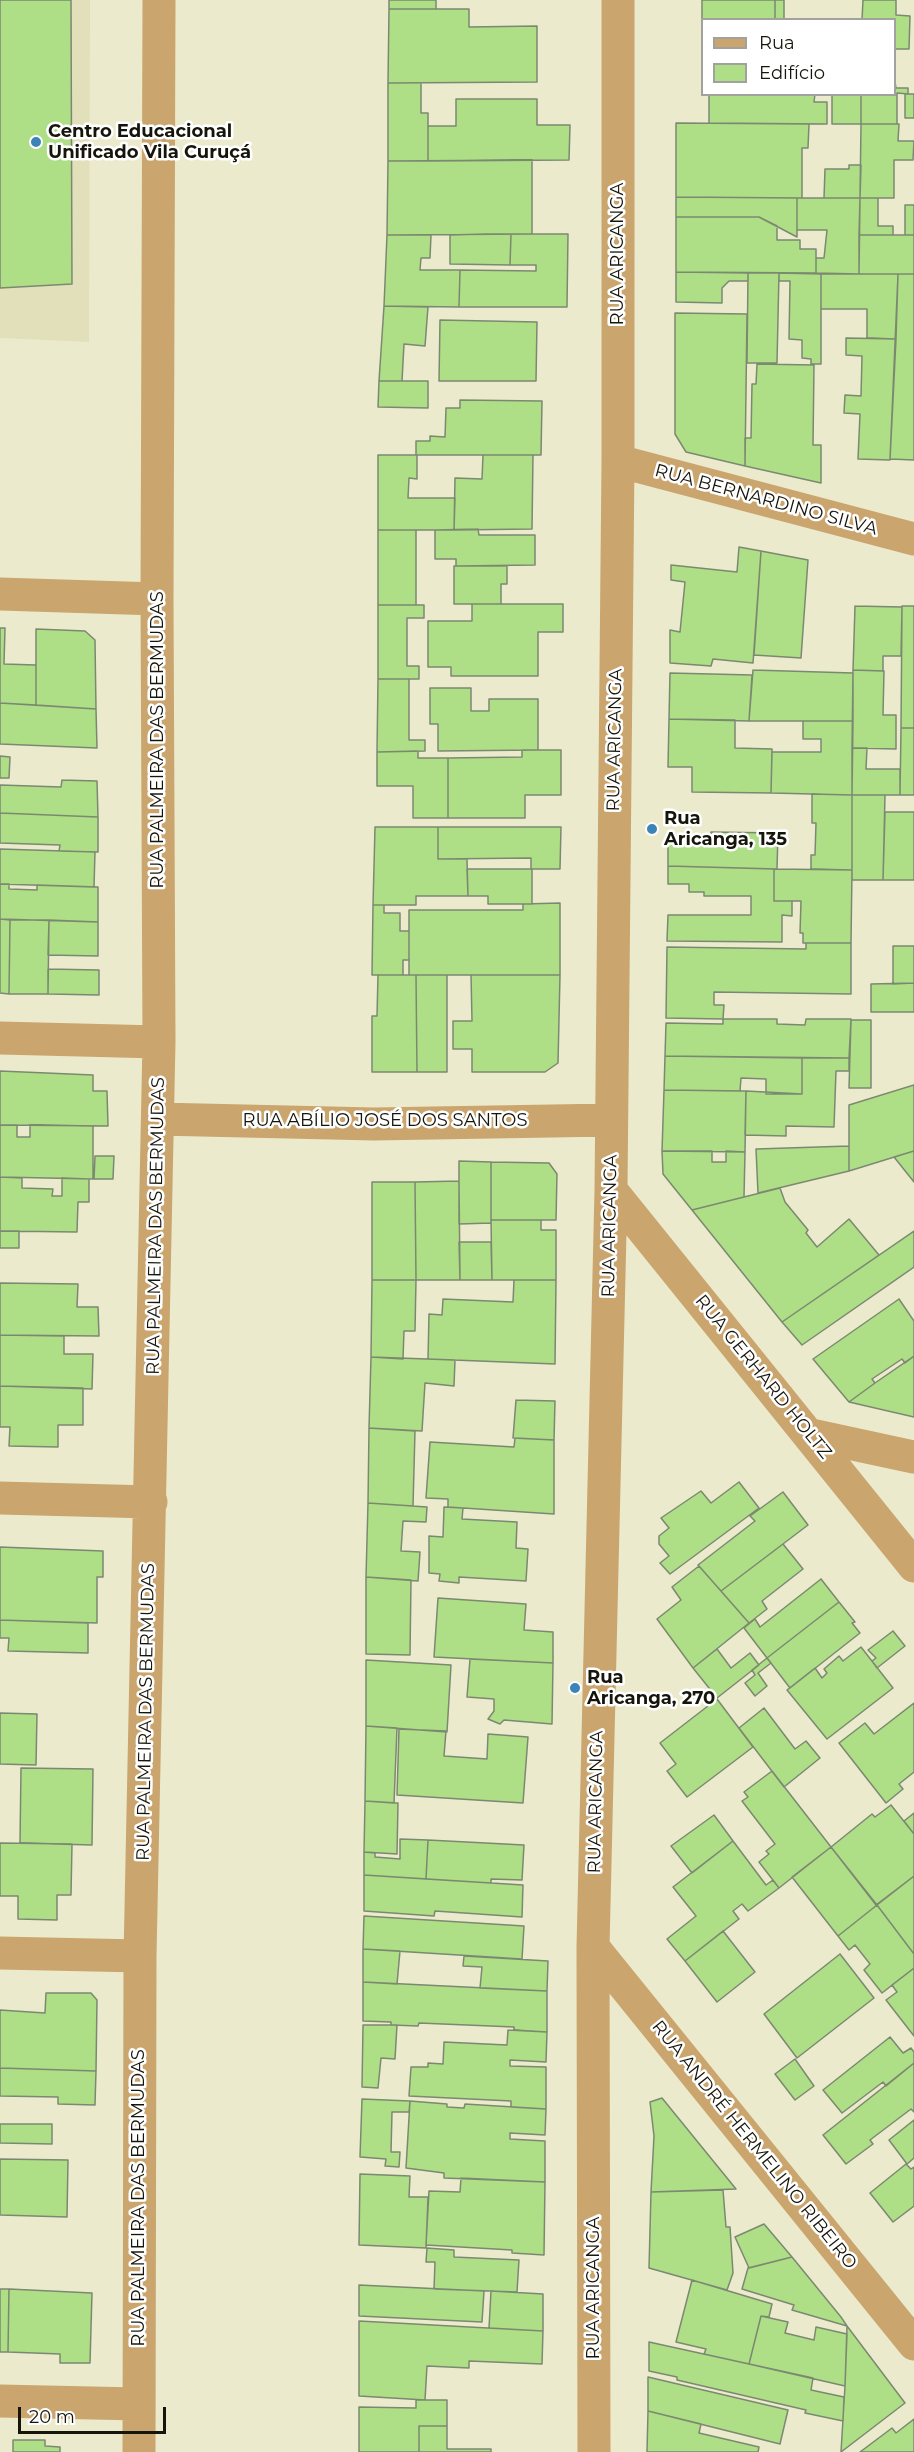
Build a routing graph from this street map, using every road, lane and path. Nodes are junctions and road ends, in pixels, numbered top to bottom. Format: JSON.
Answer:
{"nodes":[{"id":1,"x":159,"y":0,"type":"edge"},
{"id":2,"x":618,"y":0,"type":"edge"},
{"id":3,"x":618,"y":462,"type":"junction"},
{"id":4,"x":914,"y":539,"type":"edge"},
{"id":5,"x":0,"y":594,"type":"edge"},
{"id":6,"x":157,"y":599,"type":"junction"},
{"id":7,"x":0,"y":1038,"type":"edge"},
{"id":8,"x":159,"y":1042,"type":"junction"},
{"id":9,"x":158,"y":1119,"type":"junction"},
{"id":10,"x":611,"y":1120,"type":"junction"},
{"id":11,"x":611,"y":1190,"type":"junction"},
{"id":12,"x":811,"y":1435,"type":"junction"},
{"id":13,"x":914,"y":1457,"type":"edge"},
{"id":14,"x":0,"y":1498,"type":"edge"},
{"id":15,"x":151,"y":1502,"type":"junction"},
{"id":16,"x":914,"y":1566,"type":"edge"},
{"id":17,"x":593,"y":1947,"type":"junction"},
{"id":18,"x":0,"y":1953,"type":"edge"},
{"id":19,"x":140,"y":1956,"type":"junction"},
{"id":20,"x":903,"y":2308,"type":"edge"},
{"id":21,"x":914,"y":2344,"type":"edge"},
{"id":22,"x":0,"y":2401,"type":"edge"},
{"id":23,"x":139,"y":2404,"type":"junction"},
{"id":24,"x":140,"y":2452,"type":"edge"},
{"id":25,"x":594,"y":2452,"type":"edge"}],
"edges":[{"from":1,"to":6,"type":"street","name":"RUA PALMEIRA DAS BERMUDAS"},
{"from":2,"to":3,"type":"street","name":"RUA ARICANGA"},
{"from":3,"to":4,"type":"street","name":"RUA BERNARDINO SILVA"},
{"from":3,"to":10,"type":"street","name":"RUA ARICANGA"},
{"from":5,"to":6,"type":"street"},
{"from":6,"to":8,"type":"street","name":"RUA PALMEIRA DAS BERMUDAS"},
{"from":7,"to":8,"type":"street"},
{"from":8,"to":9,"type":"street","name":"RUA PALMEIRA DAS BERMUDAS"},
{"from":9,"to":10,"type":"street","name":"RUA ABÍLIO JOSÉ DOS SANTOS"},
{"from":9,"to":15,"type":"street","name":"RUA PALMEIRA DAS BERMUDAS"},
{"from":10,"to":11,"type":"street","name":"RUA ARICANGA"},
{"from":11,"to":12,"type":"street","name":"RUA GERHARD HOLTZ"},
{"from":11,"to":17,"type":"street","name":"RUA ARICANGA"},
{"from":12,"to":13,"type":"street"},
{"from":12,"to":16,"type":"street","name":"RUA GERHARD HOLTZ"},
{"from":14,"to":15,"type":"street"},
{"from":15,"to":19,"type":"street","name":"RUA PALMEIRA DAS BERMUDAS"},
{"from":17,"to":20,"type":"street","name":"RUA ANDRÉ HERMELINO RIBEIRO"},
{"from":17,"to":25,"type":"street","name":"RUA ARICANGA"},
{"from":18,"to":19,"type":"street"},
{"from":19,"to":23,"type":"street","name":"RUA PALMEIRA DAS BERMUDAS"},
{"from":20,"to":21,"type":"street","name":"RUA ANDRÉ HERMELINO RIBEIRO"},
{"from":22,"to":23,"type":"street"},
{"from":23,"to":24,"type":"street","name":"RUA PALMEIRA DAS BERMUDAS"}]}
